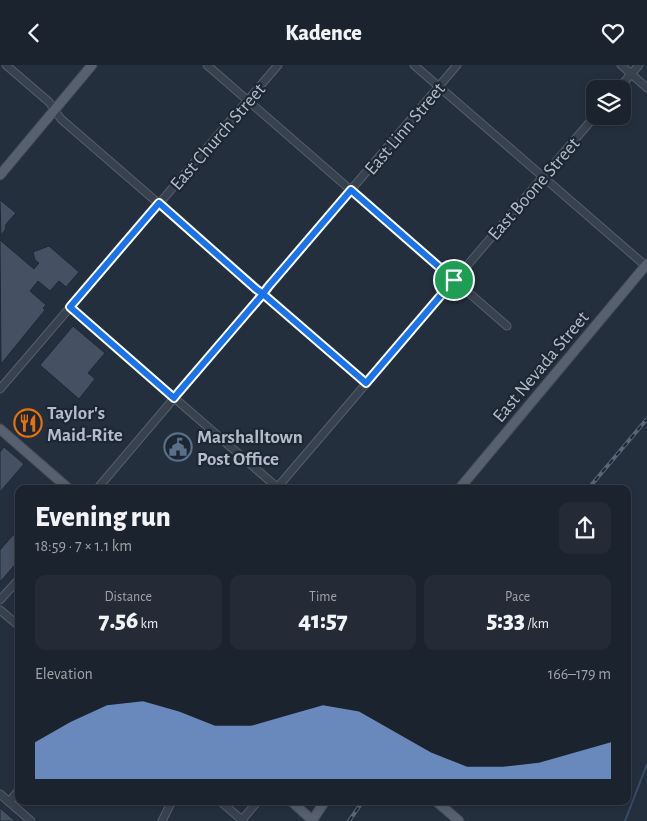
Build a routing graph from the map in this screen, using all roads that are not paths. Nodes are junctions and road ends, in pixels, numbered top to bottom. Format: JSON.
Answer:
{"nodes":[{"id":1,"x":6,"y":65,"type":"edge"},
{"id":2,"x":92,"y":65,"type":"edge"},
{"id":3,"x":207,"y":65,"type":"edge"},
{"id":4,"x":278,"y":65,"type":"edge"},
{"id":5,"x":414,"y":65,"type":"edge"},
{"id":6,"x":458,"y":65,"type":"edge"},
{"id":7,"x":621,"y":65,"type":"edge"},
{"id":8,"x":639,"y":65,"type":"edge"},
{"id":9,"x":631,"y":74,"type":"junction"},
{"id":10,"x":626,"y":80,"type":"edge"},
{"id":11,"x":439,"y":87,"type":"junction"},
{"id":12,"x":647,"y":87,"type":"edge"},
{"id":13,"x":248,"y":100,"type":"junction"},
{"id":14,"x":55,"y":111,"type":"junction"},
{"id":15,"x":587,"y":125,"type":"edge"},
{"id":16,"x":0,"y":175,"type":"edge"},
{"id":17,"x":543,"y":177,"type":"junction"},
{"id":18,"x":351,"y":190,"type":"junction"},
{"id":19,"x":159,"y":203,"type":"junction"},
{"id":20,"x":647,"y":266,"type":"edge"},
{"id":21,"x":454,"y":280,"type":"junction"},
{"id":22,"x":263,"y":294,"type":"junction"},
{"id":23,"x":70,"y":307,"type":"junction"},
{"id":24,"x":507,"y":326,"type":"dead end"},
{"id":25,"x":366,"y":383,"type":"junction"},
{"id":26,"x":0,"y":389,"type":"edge"},
{"id":27,"x":174,"y":398,"type":"junction"},
{"id":28,"x":0,"y":429,"type":"edge"},
{"id":29,"x":64,"y":485,"type":"edge"},
{"id":30,"x":100,"y":485,"type":"edge"},
{"id":31,"x":275,"y":485,"type":"edge"},
{"id":32,"x":281,"y":485,"type":"edge"},
{"id":33,"x":461,"y":485,"type":"edge"},
{"id":34,"x":15,"y":583,"type":"edge"},
{"id":35,"x":0,"y":600,"type":"edge"},
{"id":36,"x":0,"y":610,"type":"edge"},
{"id":37,"x":15,"y":623,"type":"edge"},
{"id":38,"x":0,"y":794,"type":"edge"},
{"id":39,"x":15,"y":794,"type":"edge"},
{"id":40,"x":9,"y":801,"type":"junction"},
{"id":41,"x":170,"y":805,"type":"edge"},
{"id":42,"x":225,"y":805,"type":"edge"},
{"id":43,"x":255,"y":805,"type":"edge"},
{"id":44,"x":295,"y":805,"type":"edge"},
{"id":45,"x":322,"y":805,"type":"edge"},
{"id":46,"x":441,"y":805,"type":"edge"},
{"id":47,"x":242,"y":820,"type":"edge"},
{"id":48,"x":312,"y":820,"type":"edge"},
{"id":49,"x":31,"y":821,"type":"edge"},
{"id":50,"x":162,"y":821,"type":"edge"},
{"id":51,"x":459,"y":821,"type":"edge"}],
"edges":[{"from":1,"to":14,"type":"street"},
{"from":2,"to":14,"type":"main road"},
{"from":3,"to":13,"type":"street"},
{"from":4,"to":13,"type":"street","name":"East Church Street"},
{"from":5,"to":11,"type":"street"},
{"from":6,"to":11,"type":"street","name":"East Linn Street"},
{"from":7,"to":9,"type":"street"},
{"from":8,"to":9,"type":"street"},
{"from":9,"to":10,"type":"street"},
{"from":9,"to":12,"type":"street"},
{"from":11,"to":17,"type":"street"},
{"from":11,"to":18,"type":"street","name":"East Linn Street"},
{"from":13,"to":18,"type":"street"},
{"from":13,"to":19,"type":"street","name":"East Church Street"},
{"from":14,"to":16,"type":"main road"},
{"from":14,"to":19,"type":"street"},
{"from":15,"to":17,"type":"street","name":"East Boone Street"},
{"from":17,"to":20,"type":"street"},
{"from":17,"to":21,"type":"street","name":"East Boone Street"},
{"from":18,"to":21,"type":"street"},
{"from":18,"to":22,"type":"street","name":"East Linn Street"},
{"from":19,"to":22,"type":"street"},
{"from":19,"to":23,"type":"street","name":"East Church Street"},
{"from":20,"to":33,"type":"main road","name":"East Nevada Street"},
{"from":21,"to":24,"type":"street"},
{"from":21,"to":25,"type":"street","name":"East Boone Street"},
{"from":22,"to":25,"type":"street"},
{"from":22,"to":27,"type":"street","name":"East Linn Street"},
{"from":23,"to":26,"type":"street","name":"East Church Street"},
{"from":23,"to":27,"type":"street"},
{"from":25,"to":32,"type":"street","name":"East Boone Street"},
{"from":27,"to":30,"type":"street","name":"East Linn Street"},
{"from":27,"to":31,"type":"street"},
{"from":28,"to":29,"type":"main road"},
{"from":34,"to":35,"type":"street"},
{"from":36,"to":37,"type":"street"},
{"from":38,"to":40,"type":"street"},
{"from":39,"to":40,"type":"street"},
{"from":40,"to":49,"type":"street"},
{"from":41,"to":50,"type":"street"},
{"from":42,"to":47,"type":"street"},
{"from":43,"to":47,"type":"street"},
{"from":44,"to":48,"type":"main road"},
{"from":45,"to":48,"type":"main road"},
{"from":46,"to":51,"type":"main road"}]}
